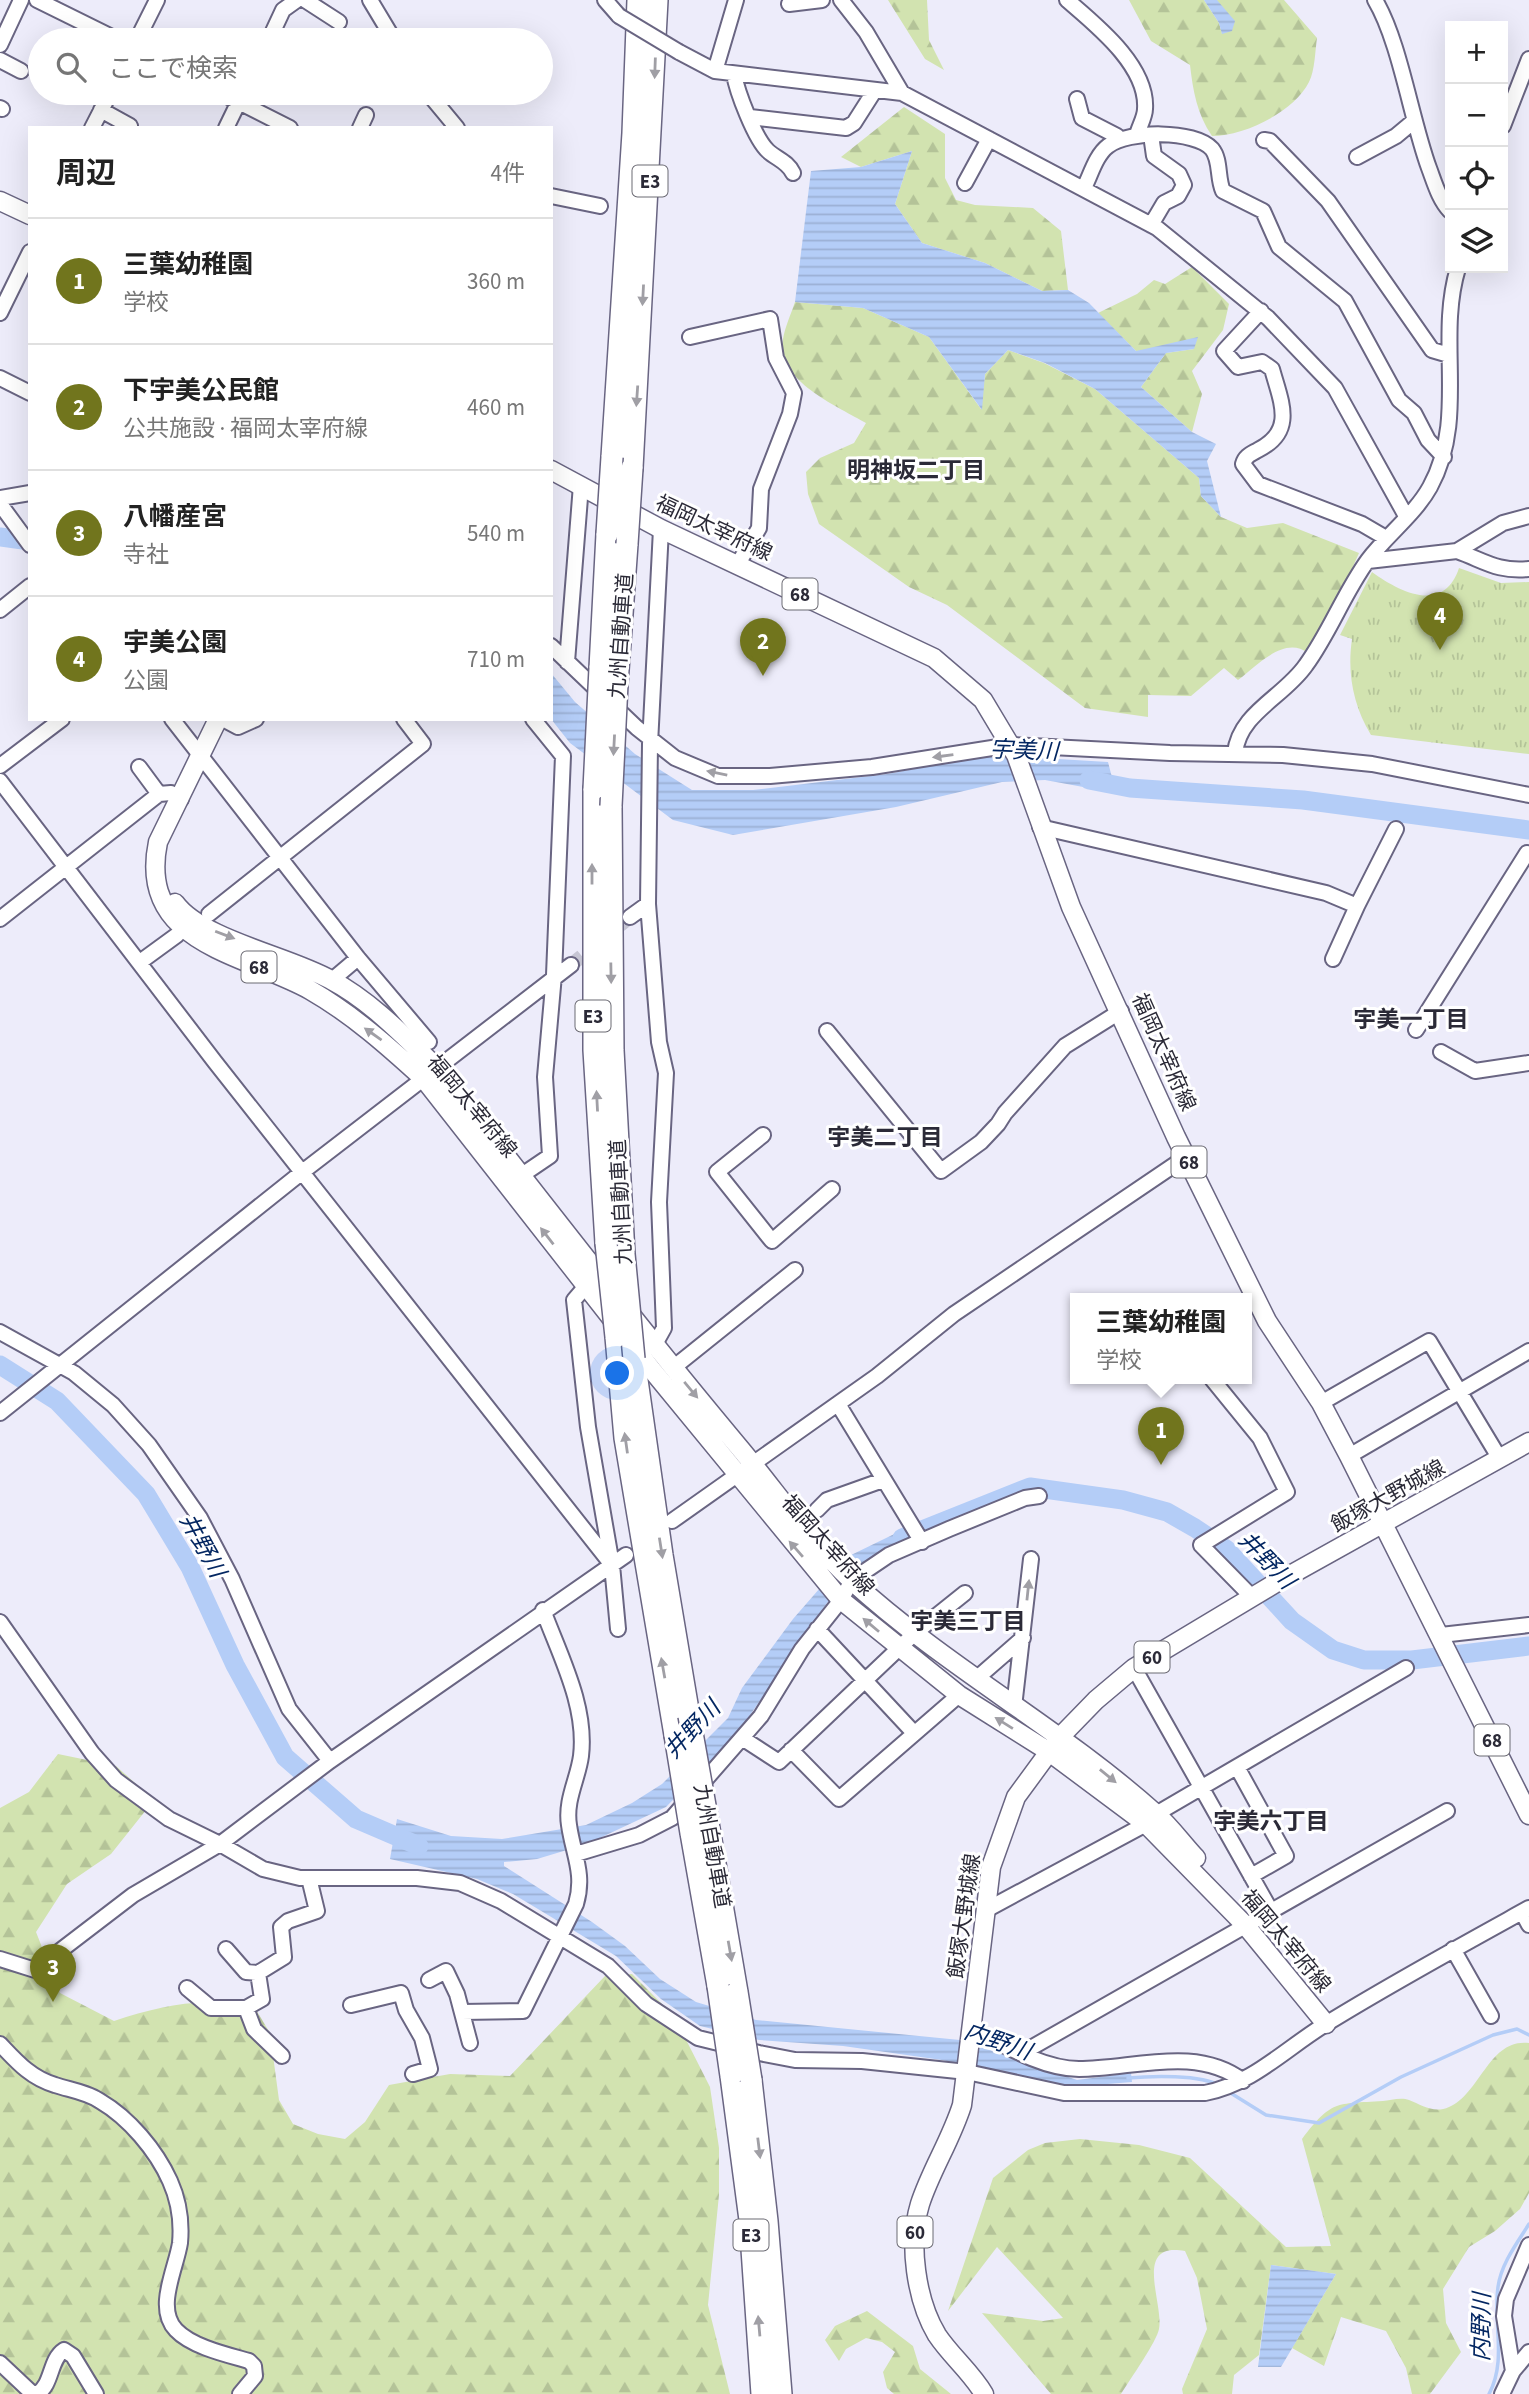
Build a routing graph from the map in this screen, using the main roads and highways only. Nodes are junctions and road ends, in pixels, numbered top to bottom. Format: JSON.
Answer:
{"nodes":[{"id":1,"x":638,"y":0,"type":"edge"},
{"id":2,"x":657,"y":0,"type":"edge"},
{"id":3,"x":0,"y":201,"type":"edge"},
{"id":4,"x":28,"y":214,"type":"edge"},
{"id":5,"x":553,"y":471,"type":"edge"},
{"id":6,"x":219,"y":721,"type":"edge"},
{"id":7,"x":169,"y":825,"type":"junction"},
{"id":8,"x":431,"y":1074,"type":"junction"},
{"id":9,"x":615,"y":1249,"type":"junction"},
{"id":10,"x":1529,"y":1442,"type":"edge"},
{"id":11,"x":747,"y":1471,"type":"junction"},
{"id":12,"x":1384,"y":1523,"type":"junction"},
{"id":13,"x":1054,"y":1744,"type":"junction"},
{"id":14,"x":1529,"y":1815,"type":"edge"},
{"id":15,"x":728,"y":1989,"type":"junction"},
{"id":16,"x":1326,"y":2024,"type":"road end"},
{"id":17,"x":741,"y":2078,"type":"junction"},
{"id":18,"x":762,"y":2394,"type":"edge"},
{"id":19,"x":780,"y":2394,"type":"edge"},
{"id":20,"x":984,"y":2394,"type":"edge"}],
"edges":[{"from":9,"to":1,"type":"highway","name":"九州自動車道","number":"E3","one_way":true,"bridge":true},
{"from":2,"to":9,"type":"highway","name":"九州自動車道","number":"E3","one_way":true,"bridge":true},
{"from":3,"to":4,"type":"main road"},
{"from":5,"to":12,"type":"main road","name":"福岡太宰府線","number":"68"},
{"from":6,"to":7,"type":"main road","name":"福岡太宰府線","number":"68"},
{"from":7,"to":8,"type":"main road","name":"福岡太宰府線","number":"68","one_way":true},
{"from":8,"to":7,"type":"main road","name":"福岡太宰府線","number":"68","one_way":true},
{"from":8,"to":11,"type":"main road","name":"福岡太宰府線","number":"68","one_way":true},
{"from":11,"to":8,"type":"main road","name":"福岡太宰府線","number":"68","one_way":true},
{"from":9,"to":15,"type":"highway","name":"九州自動車道","number":"E3","one_way":true,"bridge":true},
{"from":15,"to":9,"type":"highway","name":"九州自動車道","number":"E3","one_way":true,"bridge":true},
{"from":10,"to":12,"type":"main road","name":"飯塚大野城線","number":"60"},
{"from":11,"to":13,"type":"main road","name":"福岡太宰府線","number":"68"},
{"from":13,"to":11,"type":"main road","name":"福岡太宰府線","number":"68","one_way":true},
{"from":12,"to":13,"type":"main road","name":"飯塚大野城線","number":"60"},
{"from":12,"to":14,"type":"main road","name":"福岡太宰府線","number":"68"},
{"from":13,"to":16,"type":"main road","name":"福岡太宰府線","number":"68"},
{"from":13,"to":20,"type":"main road","name":"飯塚大野城線","number":"60"},
{"from":15,"to":17,"type":"highway","name":"九州自動車道","number":"E3","bridge":true},
{"from":18,"to":17,"type":"highway","name":"九州自動車道","number":"E3","one_way":true},
{"from":17,"to":19,"type":"highway","name":"九州自動車道","number":"E3","one_way":true}]}
